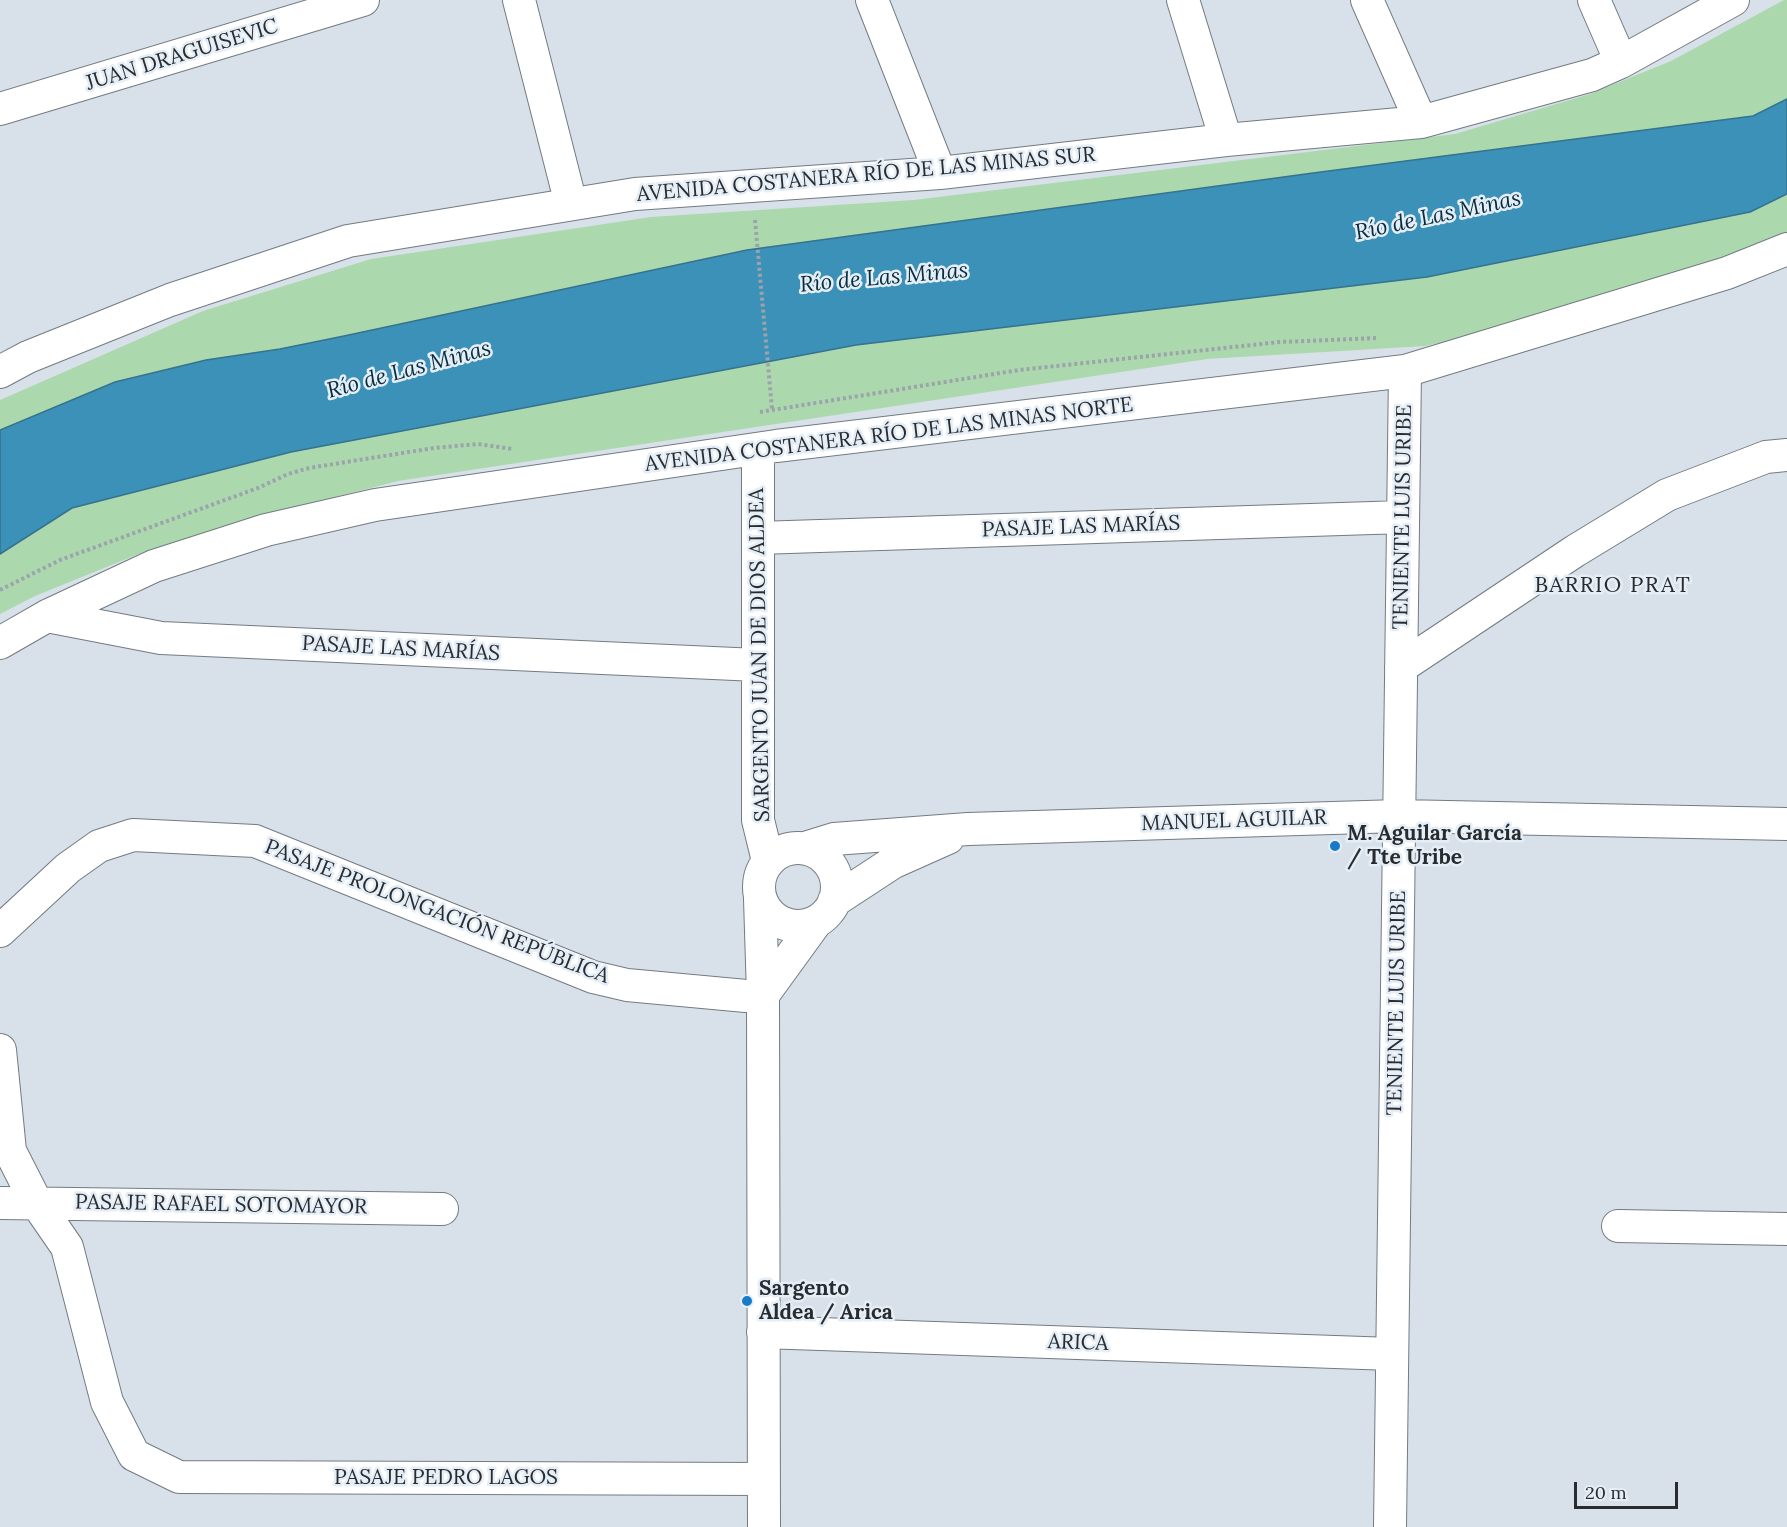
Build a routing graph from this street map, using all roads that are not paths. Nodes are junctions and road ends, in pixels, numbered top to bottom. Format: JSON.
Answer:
{"nodes":[{"id":1,"x":363,"y":0,"type":"edge"},
{"id":2,"x":519,"y":0,"type":"edge"},
{"id":3,"x":873,"y":0,"type":"edge"},
{"id":4,"x":1184,"y":0,"type":"edge"},
{"id":5,"x":1367,"y":0,"type":"edge"},
{"id":6,"x":1594,"y":0,"type":"edge"},
{"id":7,"x":1733,"y":0,"type":"edge"},
{"id":8,"x":1621,"y":62,"type":"junction"},
{"id":9,"x":0,"y":109,"type":"edge"},
{"id":10,"x":1421,"y":122,"type":"junction"},
{"id":11,"x":1226,"y":140,"type":"junction"},
{"id":12,"x":940,"y":173,"type":"junction"},
{"id":13,"x":571,"y":204,"type":"junction"},
{"id":14,"x":1787,"y":249,"type":"edge"},
{"id":15,"x":1406,"y":371,"type":"junction"},
{"id":16,"x":0,"y":372,"type":"edge"},
{"id":17,"x":758,"y":449,"type":"junction"},
{"id":18,"x":1787,"y":455,"type":"edge"},
{"id":19,"x":1403,"y":517,"type":"junction"},
{"id":20,"x":758,"y":538,"type":"junction"},
{"id":21,"x":47,"y":615,"type":"junction"},
{"id":22,"x":0,"y":643,"type":"edge"},
{"id":23,"x":757,"y":665,"type":"junction"},
{"id":24,"x":1401,"y":667,"type":"junction"},
{"id":25,"x":1399,"y":816,"type":"junction"},
{"id":26,"x":1787,"y":824,"type":"edge"},
{"id":27,"x":968,"y":829,"type":"junction"},
{"id":28,"x":806,"y":848,"type":"junction"},
{"id":29,"x":768,"y":861,"type":"junction"},
{"id":30,"x":760,"y":899,"type":"junction"},
{"id":31,"x":825,"y":911,"type":"junction"},
{"id":32,"x":0,"y":931,"type":"edge"},
{"id":33,"x":763,"y":995,"type":"junction"},
{"id":34,"x":0,"y":1050,"type":"edge"},
{"id":35,"x":0,"y":1203,"type":"edge"},
{"id":36,"x":36,"y":1203,"type":"junction"},
{"id":37,"x":442,"y":1209,"type":"dead end"},
{"id":38,"x":1618,"y":1226,"type":"dead end"},
{"id":39,"x":1787,"y":1229,"type":"edge"},
{"id":40,"x":763,"y":1332,"type":"junction"},
{"id":41,"x":1392,"y":1354,"type":"junction"},
{"id":42,"x":764,"y":1479,"type":"junction"},
{"id":43,"x":764,"y":1527,"type":"edge"},
{"id":44,"x":1390,"y":1527,"type":"edge"}],
"edges":[{"from":1,"to":9,"type":"street","name":"JUAN DRAGUISEVIC"},
{"from":2,"to":13,"type":"street"},
{"from":3,"to":12,"type":"street"},
{"from":4,"to":11,"type":"street"},
{"from":5,"to":10,"type":"street"},
{"from":6,"to":8,"type":"street"},
{"from":7,"to":8,"type":"street","name":"AVENIDA COSTANERA RÍO DE LAS MINAS SUR"},
{"from":8,"to":10,"type":"street","name":"AVENIDA COSTANERA RÍO DE LAS MINAS SUR"},
{"from":10,"to":11,"type":"street","name":"AVENIDA COSTANERA RÍO DE LAS MINAS SUR"},
{"from":11,"to":12,"type":"street","name":"AVENIDA COSTANERA RÍO DE LAS MINAS SUR"},
{"from":12,"to":13,"type":"street","name":"AVENIDA COSTANERA RÍO DE LAS MINAS SUR"},
{"from":13,"to":16,"type":"street","name":"AVENIDA COSTANERA RÍO DE LAS MINAS SUR"},
{"from":14,"to":15,"type":"street","name":"AVENIDA COSTANERA RÍO DE LAS MINAS NORTE"},
{"from":15,"to":17,"type":"street","name":"AVENIDA COSTANERA RÍO DE LAS MINAS NORTE"},
{"from":15,"to":19,"type":"street","name":"TENIENTE LUIS URIBE"},
{"from":17,"to":20,"type":"street","name":"SARGENTO JUAN DE DIOS ALDEA"},
{"from":17,"to":21,"type":"street","name":"AVENIDA COSTANERA RÍO DE LAS MINAS NORTE"},
{"from":18,"to":24,"type":"street"},
{"from":19,"to":20,"type":"street","name":"PASAJE LAS MARÍAS"},
{"from":19,"to":24,"type":"street","name":"TENIENTE LUIS URIBE"},
{"from":20,"to":23,"type":"street","name":"SARGENTO JUAN DE DIOS ALDEA"},
{"from":21,"to":22,"type":"street","name":"AVENIDA COSTANERA RÍO DE LAS MINAS NORTE"},
{"from":21,"to":23,"type":"street","name":"PASAJE LAS MARÍAS"},
{"from":23,"to":29,"type":"street","name":"SARGENTO JUAN DE DIOS ALDEA"},
{"from":24,"to":25,"type":"street","name":"TENIENTE LUIS URIBE"},
{"from":25,"to":26,"type":"street","name":"MANUEL AGUILAR"},
{"from":25,"to":27,"type":"street","name":"MANUEL AGUILAR"},
{"from":25,"to":41,"type":"street","name":"TENIENTE LUIS URIBE"},
{"from":27,"to":28,"type":"street","name":"MANUEL AGUILAR"},
{"from":27,"to":31,"type":"street","name":"MANUEL AGUILAR"},
{"from":28,"to":29,"type":"street"},
{"from":28,"to":31,"type":"street"},
{"from":29,"to":30,"type":"street"},
{"from":30,"to":31,"type":"street"},
{"from":30,"to":33,"type":"street"},
{"from":31,"to":33,"type":"street"},
{"from":32,"to":33,"type":"street","name":"PASAJE PROLONGACIÓN REPÚBLICA"},
{"from":33,"to":40,"type":"street"},
{"from":34,"to":36,"type":"street"},
{"from":35,"to":36,"type":"street","name":"PASAJE RAFAEL SOTOMAYOR"},
{"from":36,"to":37,"type":"street","name":"PASAJE RAFAEL SOTOMAYOR"},
{"from":36,"to":42,"type":"street","name":"PASAJE PEDRO LAGOS"},
{"from":38,"to":39,"type":"street"},
{"from":40,"to":41,"type":"street","name":"ARICA"},
{"from":40,"to":42,"type":"street"},
{"from":41,"to":44,"type":"street","name":"TENIENTE LUIS URIBE"},
{"from":42,"to":43,"type":"street"}]}
